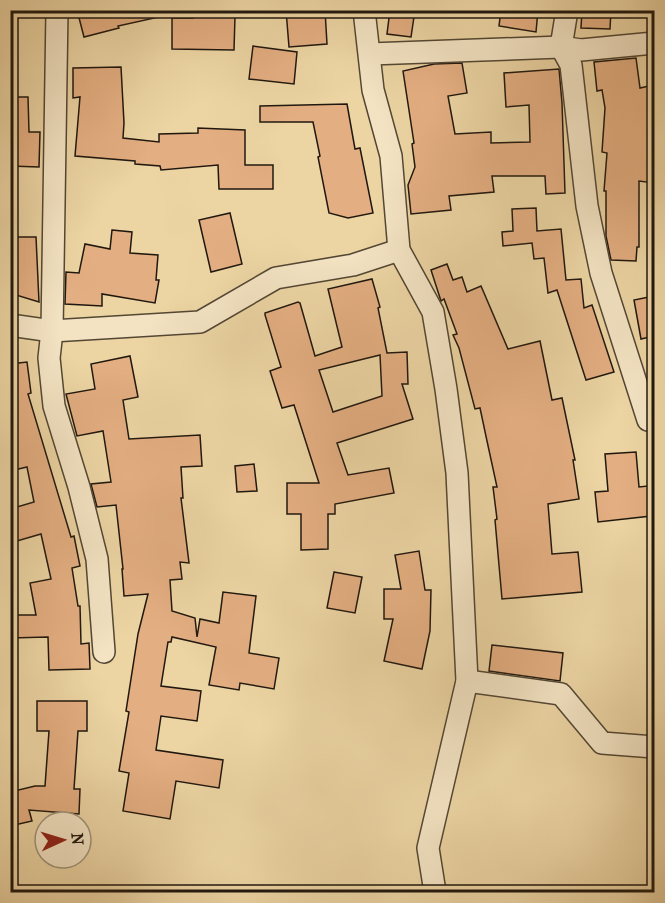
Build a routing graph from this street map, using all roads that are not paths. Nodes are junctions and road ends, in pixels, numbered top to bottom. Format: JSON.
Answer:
{"nodes":[{"id":1,"x":57,"y":10,"type":"edge"},
{"id":2,"x":364,"y":10,"type":"edge"},
{"id":3,"x":567,"y":10,"type":"edge"},
{"id":4,"x":654,"y":43,"type":"edge"},
{"id":5,"x":561,"y":47,"type":"junction"},
{"id":6,"x":370,"y":54,"type":"junction"},
{"id":7,"x":399,"y":250,"type":"junction"},
{"id":8,"x":10,"y":325,"type":"edge"},
{"id":9,"x":52,"y":331,"type":"junction"},
{"id":10,"x":648,"y":420,"type":"dead end"},
{"id":11,"x":104,"y":652,"type":"dead end"},
{"id":12,"x":467,"y":681,"type":"junction"},
{"id":13,"x":654,"y":747,"type":"edge"},
{"id":14,"x":435,"y":892,"type":"edge"}],
"edges":[{"from":1,"to":9,"type":"street"},
{"from":2,"to":6,"type":"street"},
{"from":3,"to":5,"type":"street"},
{"from":4,"to":5,"type":"street"},
{"from":5,"to":6,"type":"street"},
{"from":5,"to":10,"type":"street"},
{"from":6,"to":7,"type":"street"},
{"from":7,"to":9,"type":"street"},
{"from":7,"to":12,"type":"street"},
{"from":8,"to":9,"type":"street"},
{"from":9,"to":11,"type":"street"},
{"from":12,"to":13,"type":"street"},
{"from":12,"to":14,"type":"street"}]}
